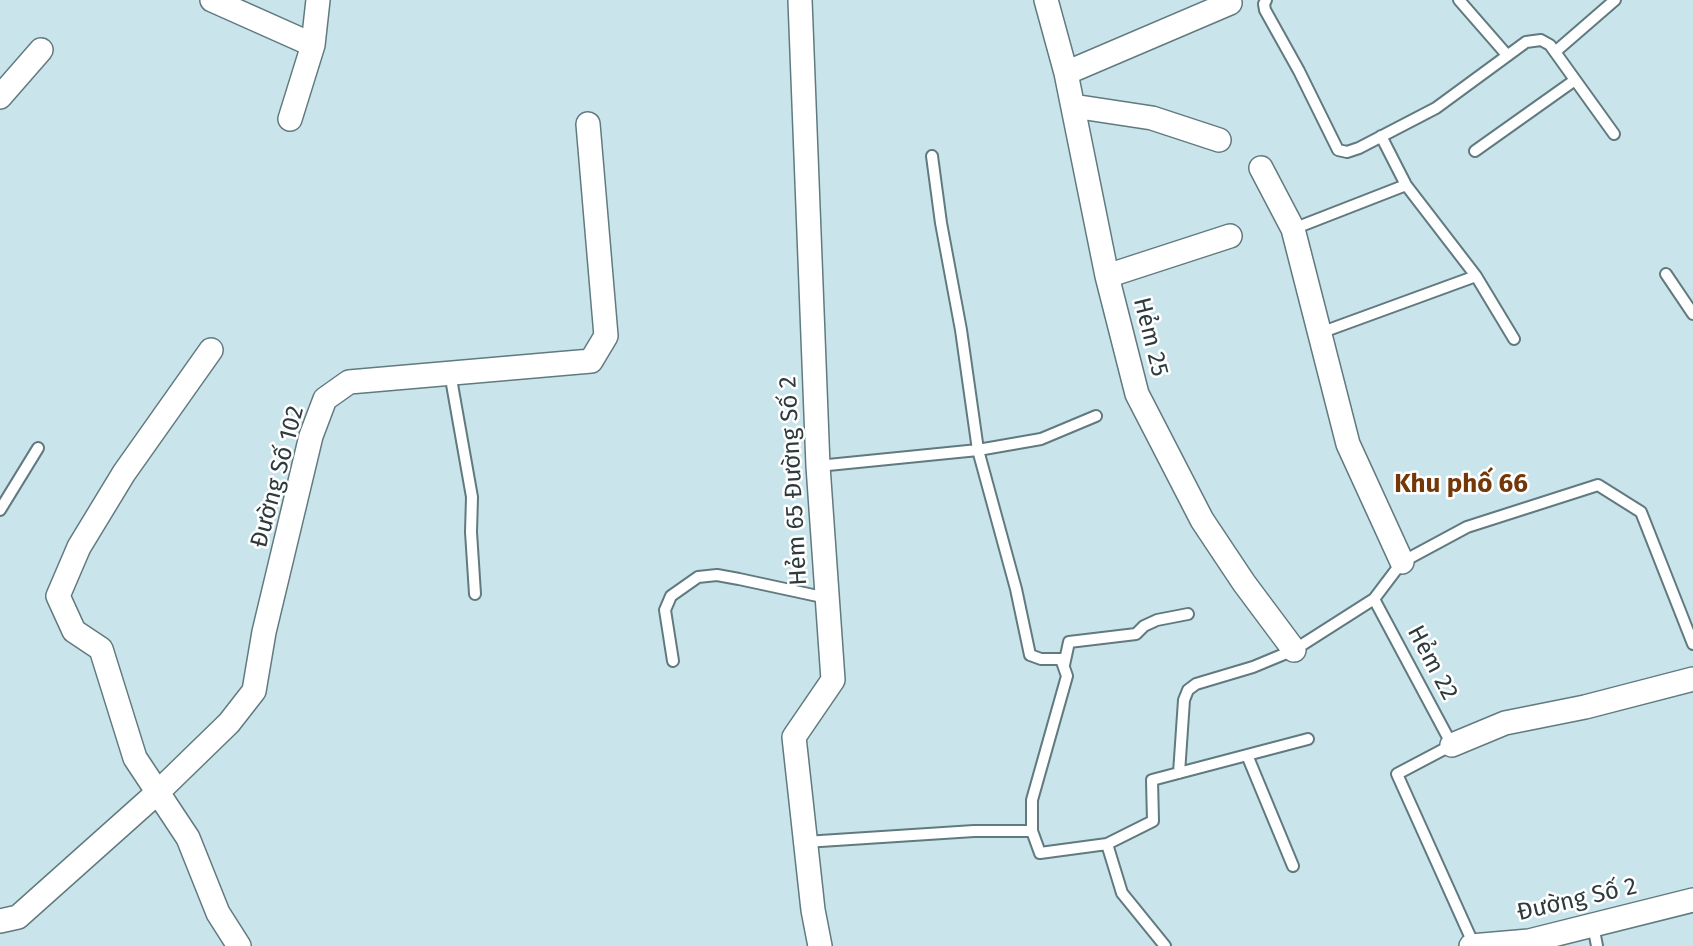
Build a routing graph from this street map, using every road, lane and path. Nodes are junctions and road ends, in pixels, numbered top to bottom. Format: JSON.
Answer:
{"nodes":[{"id":1,"x":212,"y":0,"type":"edge"},
{"id":2,"x":318,"y":0,"type":"edge"},
{"id":3,"x":800,"y":0,"type":"edge"},
{"id":4,"x":1046,"y":0,"type":"edge"},
{"id":5,"x":1266,"y":0,"type":"edge"},
{"id":6,"x":1459,"y":0,"type":"edge"},
{"id":7,"x":1615,"y":0,"type":"edge"},
{"id":8,"x":1230,"y":3,"type":"dead end"},
{"id":9,"x":313,"y":46,"type":"junction"},
{"id":10,"x":41,"y":50,"type":"dead end"},
{"id":11,"x":1555,"y":52,"type":"junction"},
{"id":12,"x":1507,"y":55,"type":"junction"},
{"id":13,"x":1066,"y":73,"type":"junction"},
{"id":14,"x":1575,"y":80,"type":"junction"},
{"id":15,"x":1,"y":95,"type":"edge"},
{"id":16,"x":1073,"y":106,"type":"junction"},
{"id":17,"x":290,"y":118,"type":"dead end"},
{"id":18,"x":588,"y":124,"type":"dead end"},
{"id":19,"x":1614,"y":134,"type":"dead end"},
{"id":20,"x":1381,"y":136,"type":"junction"},
{"id":21,"x":1219,"y":140,"type":"dead end"},
{"id":22,"x":1475,"y":151,"type":"dead end"},
{"id":23,"x":932,"y":156,"type":"dead end"},
{"id":24,"x":1261,"y":169,"type":"dead end"},
{"id":25,"x":1406,"y":186,"type":"junction"},
{"id":26,"x":1293,"y":229,"type":"junction"},
{"id":27,"x":1230,"y":236,"type":"dead end"},
{"id":28,"x":1666,"y":274,"type":"dead end"},
{"id":29,"x":1107,"y":276,"type":"junction"},
{"id":30,"x":1476,"y":276,"type":"junction"},
{"id":31,"x":1693,"y":314,"type":"edge"},
{"id":32,"x":1320,"y":333,"type":"junction"},
{"id":33,"x":1514,"y":339,"type":"dead end"},
{"id":34,"x":211,"y":350,"type":"dead end"},
{"id":35,"x":450,"y":373,"type":"junction"},
{"id":36,"x":1096,"y":416,"type":"dead end"},
{"id":37,"x":38,"y":448,"type":"dead end"},
{"id":38,"x":978,"y":450,"type":"junction"},
{"id":39,"x":818,"y":466,"type":"junction"},
{"id":40,"x":0,"y":510,"type":"edge"},
{"id":41,"x":1402,"y":562,"type":"junction"},
{"id":42,"x":475,"y":594,"type":"dead end"},
{"id":43,"x":827,"y":598,"type":"junction"},
{"id":44,"x":1374,"y":599,"type":"junction"},
{"id":45,"x":1188,"y":614,"type":"dead end"},
{"id":46,"x":1693,"y":644,"type":"edge"},
{"id":47,"x":1294,"y":650,"type":"junction"},
{"id":48,"x":673,"y":661,"type":"dead end"},
{"id":49,"x":1064,"y":665,"type":"junction"},
{"id":50,"x":1693,"y":679,"type":"edge"},
{"id":51,"x":1308,"y":738,"type":"dead end"},
{"id":52,"x":1452,"y":746,"type":"junction"},
{"id":53,"x":1247,"y":755,"type":"junction"},
{"id":54,"x":1179,"y":773,"type":"junction"},
{"id":55,"x":158,"y":792,"type":"junction"},
{"id":56,"x":1032,"y":831,"type":"junction"},
{"id":57,"x":805,"y":842,"type":"junction"},
{"id":58,"x":1107,"y":844,"type":"junction"},
{"id":59,"x":1293,"y":866,"type":"dead end"},
{"id":60,"x":1693,"y":900,"type":"edge"},
{"id":61,"x":0,"y":921,"type":"edge"},
{"id":62,"x":1595,"y":935,"type":"edge"},
{"id":63,"x":1529,"y":944,"type":"edge"},
{"id":64,"x":239,"y":946,"type":"edge"},
{"id":65,"x":820,"y":946,"type":"edge"},
{"id":66,"x":1165,"y":946,"type":"edge"},
{"id":67,"x":1473,"y":946,"type":"edge"}],
"edges":[{"from":1,"to":9,"type":"street"},
{"from":2,"to":9,"type":"street"},
{"from":3,"to":39,"type":"street","name":"Hẻm 65 Đường Số 2"},
{"from":4,"to":13,"type":"street","name":"Hẻm 25"},
{"from":5,"to":20,"type":"lane"},
{"from":6,"to":12,"type":"lane"},
{"from":7,"to":11,"type":"lane"},
{"from":8,"to":13,"type":"street"},
{"from":9,"to":17,"type":"street"},
{"from":10,"to":15,"type":"street"},
{"from":11,"to":12,"type":"lane"},
{"from":11,"to":14,"type":"lane"},
{"from":12,"to":20,"type":"lane"},
{"from":13,"to":16,"type":"street","name":"Hẻm 25"},
{"from":14,"to":19,"type":"lane"},
{"from":14,"to":22,"type":"lane"},
{"from":16,"to":21,"type":"street"},
{"from":16,"to":29,"type":"street","name":"Hẻm 25"},
{"from":18,"to":35,"type":"street","name":"Đường Số 102"},
{"from":20,"to":25,"type":"lane"},
{"from":23,"to":38,"type":"lane"},
{"from":24,"to":26,"type":"street"},
{"from":25,"to":26,"type":"lane"},
{"from":25,"to":30,"type":"lane"},
{"from":26,"to":32,"type":"street"},
{"from":27,"to":29,"type":"street"},
{"from":28,"to":31,"type":"lane"},
{"from":29,"to":47,"type":"street","name":"Hẻm 25"},
{"from":30,"to":32,"type":"lane"},
{"from":30,"to":33,"type":"lane"},
{"from":32,"to":41,"type":"street"},
{"from":34,"to":55,"type":"street"},
{"from":35,"to":42,"type":"lane"},
{"from":35,"to":55,"type":"street","name":"Đường Số 102"},
{"from":36,"to":38,"type":"lane"},
{"from":37,"to":40,"type":"lane"},
{"from":38,"to":39,"type":"lane"},
{"from":38,"to":49,"type":"lane"},
{"from":39,"to":43,"type":"street","name":"Hẻm 65 Đường Số 2"},
{"from":41,"to":44,"type":"lane"},
{"from":41,"to":46,"type":"lane"},
{"from":43,"to":48,"type":"lane"},
{"from":43,"to":57,"type":"street","name":"Hẻm 65 Đường Số 2"},
{"from":44,"to":47,"type":"lane"},
{"from":44,"to":52,"type":"lane","name":"Hẻm 22"},
{"from":45,"to":49,"type":"lane"},
{"from":47,"to":54,"type":"lane"},
{"from":49,"to":56,"type":"lane"},
{"from":50,"to":52,"type":"street"},
{"from":51,"to":53,"type":"lane"},
{"from":52,"to":67,"type":"lane"},
{"from":53,"to":54,"type":"lane"},
{"from":53,"to":59,"type":"lane"},
{"from":54,"to":58,"type":"lane"},
{"from":55,"to":61,"type":"street","name":"Đường Số 102"},
{"from":55,"to":64,"type":"street"},
{"from":56,"to":57,"type":"lane"},
{"from":56,"to":58,"type":"lane"},
{"from":57,"to":65,"type":"street","name":"Hẻm 65 Đường Số 2"},
{"from":58,"to":66,"type":"lane"},
{"from":60,"to":62,"type":"street","name":"Đường Số 2"},
{"from":62,"to":63,"type":"street","name":"Đường Số 2"},
{"from":63,"to":67,"type":"street","name":"Đường Số 2"}]}
